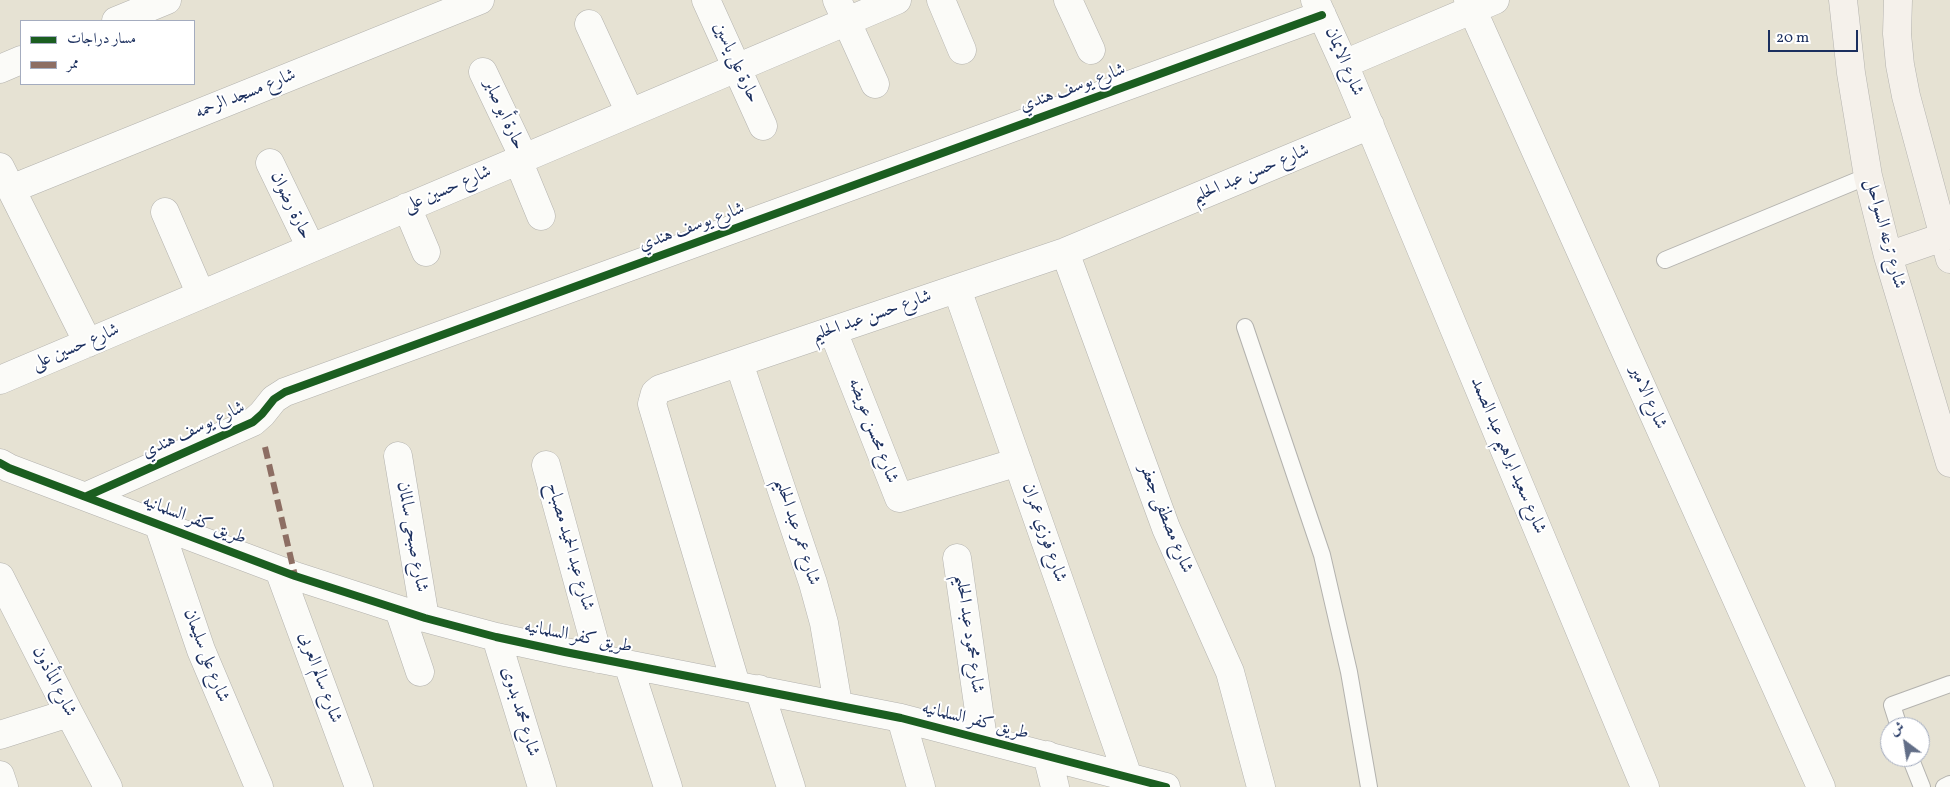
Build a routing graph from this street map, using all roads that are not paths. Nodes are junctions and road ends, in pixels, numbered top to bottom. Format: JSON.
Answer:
{"nodes":[{"id":1,"x":167,"y":0,"type":"edge"},
{"id":2,"x":480,"y":0,"type":"edge"},
{"id":3,"x":706,"y":0,"type":"edge"},
{"id":4,"x":897,"y":0,"type":"edge"},
{"id":5,"x":941,"y":0,"type":"edge"},
{"id":6,"x":1068,"y":0,"type":"edge"},
{"id":7,"x":1843,"y":0,"type":"edge"},
{"id":8,"x":1898,"y":0,"type":"edge"},
{"id":9,"x":1479,"y":3,"type":"edge"},
{"id":10,"x":1319,"y":7,"type":"edge"},
{"id":11,"x":842,"y":11,"type":"edge"},
{"id":12,"x":118,"y":20,"type":"edge"},
{"id":13,"x":589,"y":24,"type":"dead end"},
{"id":14,"x":962,"y":50,"type":"dead end"},
{"id":15,"x":1091,"y":50,"type":"dead end"},
{"id":16,"x":20,"y":60,"type":"edge"},
{"id":17,"x":1344,"y":64,"type":"junction"},
{"id":18,"x":737,"y":68,"type":"junction"},
{"id":19,"x":0,"y":69,"type":"edge"},
{"id":20,"x":483,"y":72,"type":"dead end"},
{"id":21,"x":875,"y":84,"type":"dead end"},
{"id":22,"x":630,"y":113,"type":"junction"},
{"id":23,"x":1370,"y":125,"type":"junction"},
{"id":24,"x":764,"y":126,"type":"dead end"},
{"id":25,"x":521,"y":159,"type":"junction"},
{"id":26,"x":270,"y":164,"type":"dead end"},
{"id":27,"x":1868,"y":176,"type":"junction"},
{"id":28,"x":5,"y":178,"type":"edge"},
{"id":29,"x":407,"y":207,"type":"junction"},
{"id":30,"x":165,"y":212,"type":"dead end"},
{"id":31,"x":540,"y":216,"type":"dead end"},
{"id":32,"x":311,"y":248,"type":"junction"},
{"id":33,"x":1947,"y":248,"type":"edge"},
{"id":34,"x":426,"y":252,"type":"dead end"},
{"id":35,"x":1065,"y":252,"type":"junction"},
{"id":36,"x":1888,"y":256,"type":"junction"},
{"id":37,"x":1665,"y":260,"type":"dead end"},
{"id":38,"x":957,"y":289,"type":"junction"},
{"id":39,"x":201,"y":294,"type":"junction"},
{"id":40,"x":1245,"y":326,"type":"dead end"},
{"id":41,"x":833,"y":331,"type":"junction"},
{"id":42,"x":88,"y":342,"type":"junction"},
{"id":43,"x":739,"y":363,"type":"junction"},
{"id":44,"x":0,"y":380,"type":"edge"},
{"id":45,"x":398,"y":456,"type":"dead end"},
{"id":46,"x":1018,"y":462,"type":"junction"},
{"id":47,"x":0,"y":463,"type":"edge"},
{"id":48,"x":1950,"y":464,"type":"edge"},
{"id":49,"x":546,"y":465,"type":"dead end"},
{"id":50,"x":87,"y":496,"type":"junction"},
{"id":51,"x":158,"y":523,"type":"junction"},
{"id":52,"x":957,"y":558,"type":"dead end"},
{"id":53,"x":279,"y":570,"type":"junction"},
{"id":54,"x":0,"y":576,"type":"edge"},
{"id":55,"x":399,"y":610,"type":"junction"},
{"id":56,"x":425,"y":618,"type":"junction"},
{"id":57,"x":496,"y":637,"type":"junction"},
{"id":58,"x":599,"y":658,"type":"junction"},
{"id":59,"x":628,"y":664,"type":"junction"},
{"id":60,"x":420,"y":672,"type":"dead end"},
{"id":61,"x":1950,"y":684,"type":"edge"},
{"id":62,"x":748,"y":687,"type":"junction"},
{"id":63,"x":838,"y":704,"type":"junction"},
{"id":64,"x":69,"y":713,"type":"junction"},
{"id":65,"x":1896,"y":717,"type":"edge"},
{"id":66,"x":900,"y":718,"type":"junction"},
{"id":67,"x":0,"y":735,"type":"edge"},
{"id":68,"x":984,"y":739,"type":"junction"},
{"id":69,"x":1047,"y":755,"type":"junction"},
{"id":70,"x":1914,"y":767,"type":"edge"},
{"id":71,"x":0,"y":775,"type":"edge"},
{"id":72,"x":1150,"y":783,"type":"edge"},
{"id":73,"x":1950,"y":784,"type":"edge"},
{"id":74,"x":4,"y":787,"type":"edge"},
{"id":75,"x":108,"y":787,"type":"edge"},
{"id":76,"x":259,"y":787,"type":"edge"},
{"id":77,"x":359,"y":787,"type":"edge"},
{"id":78,"x":542,"y":787,"type":"edge"},
{"id":79,"x":668,"y":787,"type":"edge"},
{"id":80,"x":791,"y":787,"type":"edge"},
{"id":81,"x":922,"y":787,"type":"edge"},
{"id":82,"x":1055,"y":787,"type":"edge"},
{"id":83,"x":1261,"y":787,"type":"edge"},
{"id":84,"x":1368,"y":787,"type":"edge"},
{"id":85,"x":1645,"y":787,"type":"edge"},
{"id":86,"x":1821,"y":787,"type":"edge"},
{"id":87,"x":1922,"y":787,"type":"edge"},
{"id":88,"x":1944,"y":787,"type":"edge"}],
"edges":[{"from":1,"to":12,"type":"street"},
{"from":2,"to":28,"type":"street","name":"شارع مسجد الرحمه"},
{"from":3,"to":18,"type":"street","name":"حارة على ياسين"},
{"from":4,"to":11,"type":"street","name":"شارع حسين على"},
{"from":5,"to":14,"type":"street"},
{"from":6,"to":15,"type":"street"},
{"from":7,"to":27,"type":"main road","name":"شارع ترعه السواحل"},
{"from":8,"to":33,"type":"main road"},
{"from":9,"to":17,"type":"street"},
{"from":9,"to":86,"type":"street","name":"شارع الامير"},
{"from":10,"to":17,"type":"street","name":"شارع الايمان"},
{"from":10,"to":50,"type":"street","name":"شارع يوسف هندي"},
{"from":11,"to":18,"type":"street","name":"شارع حسين على"},
{"from":11,"to":21,"type":"street"},
{"from":13,"to":22,"type":"street"},
{"from":16,"to":19,"type":"street"},
{"from":17,"to":23,"type":"street","name":"شارع الايمان"},
{"from":18,"to":22,"type":"street","name":"شارع حسين على"},
{"from":18,"to":24,"type":"street","name":"حارة على ياسين"},
{"from":20,"to":25,"type":"street","name":"حارة أبو صابر"},
{"from":22,"to":25,"type":"street","name":"شارع حسين على"},
{"from":23,"to":35,"type":"street","name":"شارع حسن عبد الحليم"},
{"from":23,"to":85,"type":"street","name":"شارع سعيد ابراهيم عبد الصمد"},
{"from":25,"to":29,"type":"street","name":"شارع حسين على"},
{"from":25,"to":31,"type":"street","name":"حارة أبو صابر"},
{"from":26,"to":32,"type":"street","name":"حارة رضوان"},
{"from":27,"to":36,"type":"main road","name":"شارع ترعه السواحل"},
{"from":27,"to":37,"type":"lane"},
{"from":28,"to":42,"type":"street"},
{"from":29,"to":32,"type":"street","name":"شارع حسين على"},
{"from":29,"to":34,"type":"street"},
{"from":30,"to":39,"type":"street"},
{"from":32,"to":39,"type":"street","name":"شارع حسين على"},
{"from":33,"to":36,"type":"main road"},
{"from":35,"to":38,"type":"street","name":"شارع حسن عبد الحليم"},
{"from":35,"to":83,"type":"street","name":"شارع مصطفى جعفر"},
{"from":36,"to":48,"type":"main road","name":"شارع ترعه السواحل"},
{"from":38,"to":41,"type":"street","name":"شارع حسن عبد الحليم"},
{"from":38,"to":46,"type":"street","name":"شارع فوزي عمران"},
{"from":39,"to":42,"type":"street","name":"شارع حسين على"},
{"from":40,"to":84,"type":"lane"},
{"from":41,"to":43,"type":"street","name":"شارع حسن عبد الحليم"},
{"from":41,"to":46,"type":"street","name":"شارع محسن عويضه"},
{"from":42,"to":44,"type":"street","name":"شارع حسين على"},
{"from":43,"to":62,"type":"street","name":"شارع حسن عبد الحليم"},
{"from":43,"to":63,"type":"street","name":"شارع عمر عبد الحليم"},
{"from":45,"to":56,"type":"street","name":"شارع صبحى سالمان"},
{"from":46,"to":72,"type":"street","name":"شارع فوزي عمران"},
{"from":47,"to":50,"type":"street","name":"طريق كفر السلمانيه"},
{"from":49,"to":58,"type":"street","name":"شارع عبد الحميد مصباح"},
{"from":50,"to":51,"type":"street","name":"طريق كفر السلمانيه"},
{"from":51,"to":53,"type":"street","name":"طريق كفر السلمانيه"},
{"from":51,"to":76,"type":"street","name":"شارع على سليمان"},
{"from":52,"to":68,"type":"street","name":"شارع محمود عبد الحليم"},
{"from":53,"to":55,"type":"street","name":"طريق كفر السلمانيه"},
{"from":53,"to":77,"type":"street","name":"شارع سالم العربى"},
{"from":54,"to":64,"type":"street","name":"شارع المأذون"},
{"from":55,"to":56,"type":"street","name":"طريق كفر السلمانيه"},
{"from":55,"to":60,"type":"street"},
{"from":56,"to":57,"type":"street","name":"طريق كفر السلمانيه"},
{"from":57,"to":58,"type":"street","name":"طريق كفر السلمانيه"},
{"from":57,"to":78,"type":"street","name":"شارع محمد بدوى"},
{"from":58,"to":59,"type":"street","name":"طريق كفر السلمانيه"},
{"from":59,"to":62,"type":"street","name":"طريق كفر السلمانيه"},
{"from":59,"to":79,"type":"street"},
{"from":61,"to":65,"type":"lane"},
{"from":62,"to":63,"type":"street","name":"طريق كفر السلمانيه"},
{"from":62,"to":80,"type":"street","name":"شارع حسن عبد الحليم"},
{"from":63,"to":66,"type":"street","name":"طريق كفر السلمانيه"},
{"from":64,"to":67,"type":"street"},
{"from":64,"to":75,"type":"street","name":"شارع المأذون"},
{"from":66,"to":68,"type":"street","name":"طريق كفر السلمانيه"},
{"from":66,"to":81,"type":"street"},
{"from":68,"to":69,"type":"street","name":"طريق كفر السلمانيه"},
{"from":69,"to":72,"type":"street","name":"طريق كفر السلمانيه"},
{"from":69,"to":82,"type":"street"},
{"from":70,"to":87,"type":"lane"},
{"from":71,"to":74,"type":"street"},
{"from":73,"to":88,"type":"lane"}]}
